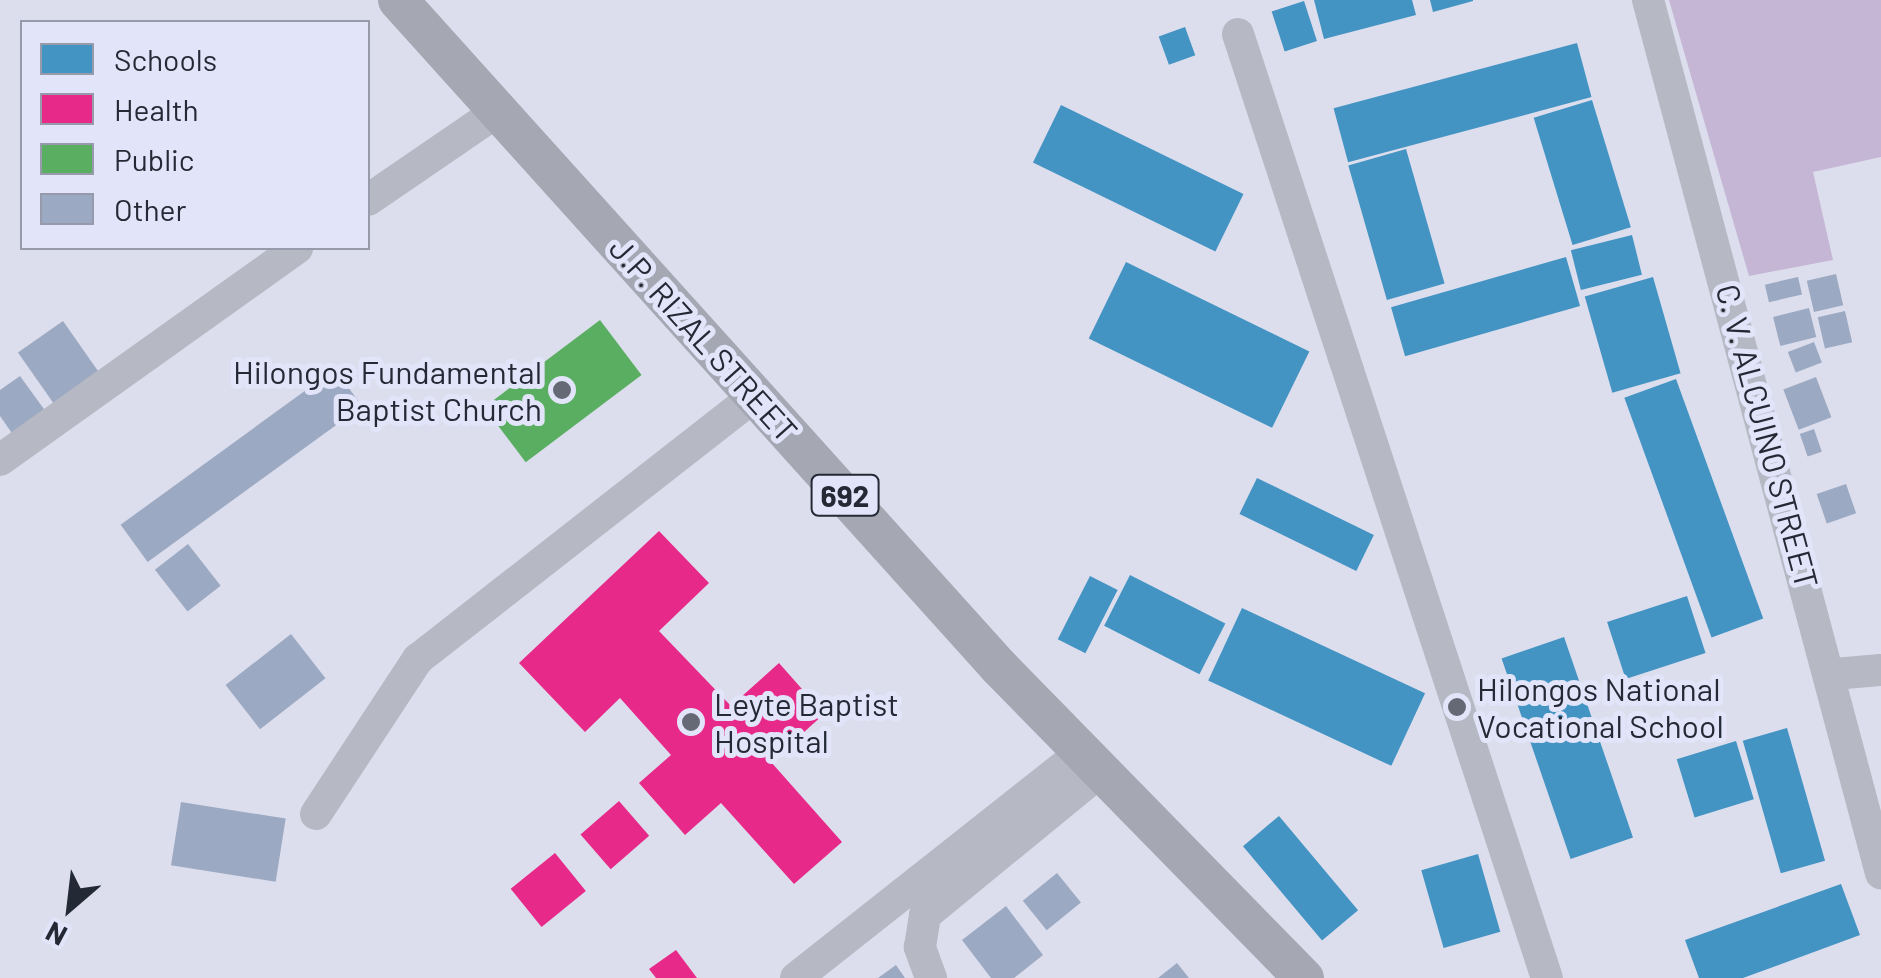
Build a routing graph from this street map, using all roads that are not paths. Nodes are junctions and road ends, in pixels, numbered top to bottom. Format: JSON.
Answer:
{"nodes":[{"id":1,"x":398,"y":0,"type":"edge"},
{"id":2,"x":1648,"y":0,"type":"edge"},
{"id":3,"x":1238,"y":34,"type":"dead end"},
{"id":4,"x":498,"y":111,"type":"junction"},
{"id":5,"x":370,"y":199,"type":"edge"},
{"id":6,"x":295,"y":250,"type":"edge"},
{"id":7,"x":755,"y":396,"type":"junction"},
{"id":8,"x":0,"y":460,"type":"edge"},
{"id":9,"x":1881,"y":670,"type":"edge"},
{"id":10,"x":1834,"y":674,"type":"junction"},
{"id":11,"x":1091,"y":762,"type":"junction"},
{"id":12,"x":316,"y":814,"type":"dead end"},
{"id":13,"x":1881,"y":873,"type":"edge"},
{"id":14,"x":796,"y":978,"type":"edge"},
{"id":15,"x":931,"y":978,"type":"edge"},
{"id":16,"x":1304,"y":978,"type":"edge"},
{"id":17,"x":1548,"y":978,"type":"edge"}],
"edges":[{"from":1,"to":4,"type":"main road","name":"J.P. RIZAL STREET","number":"692"},
{"from":2,"to":10,"type":"street","name":"C. V. ALCUINO STREET"},
{"from":3,"to":17,"type":"street"},
{"from":4,"to":5,"type":"street"},
{"from":4,"to":7,"type":"main road","name":"J.P. RIZAL STREET","number":"692"},
{"from":6,"to":8,"type":"street"},
{"from":7,"to":11,"type":"main road","name":"J.P. RIZAL STREET","number":"692"},
{"from":7,"to":12,"type":"street"},
{"from":9,"to":10,"type":"street"},
{"from":10,"to":13,"type":"street","name":"C. V. ALCUINO STREET"},
{"from":11,"to":14,"type":"street"},
{"from":11,"to":15,"type":"street"},
{"from":11,"to":16,"type":"main road","name":"J.P. RIZAL STREET","number":"692"}]}
